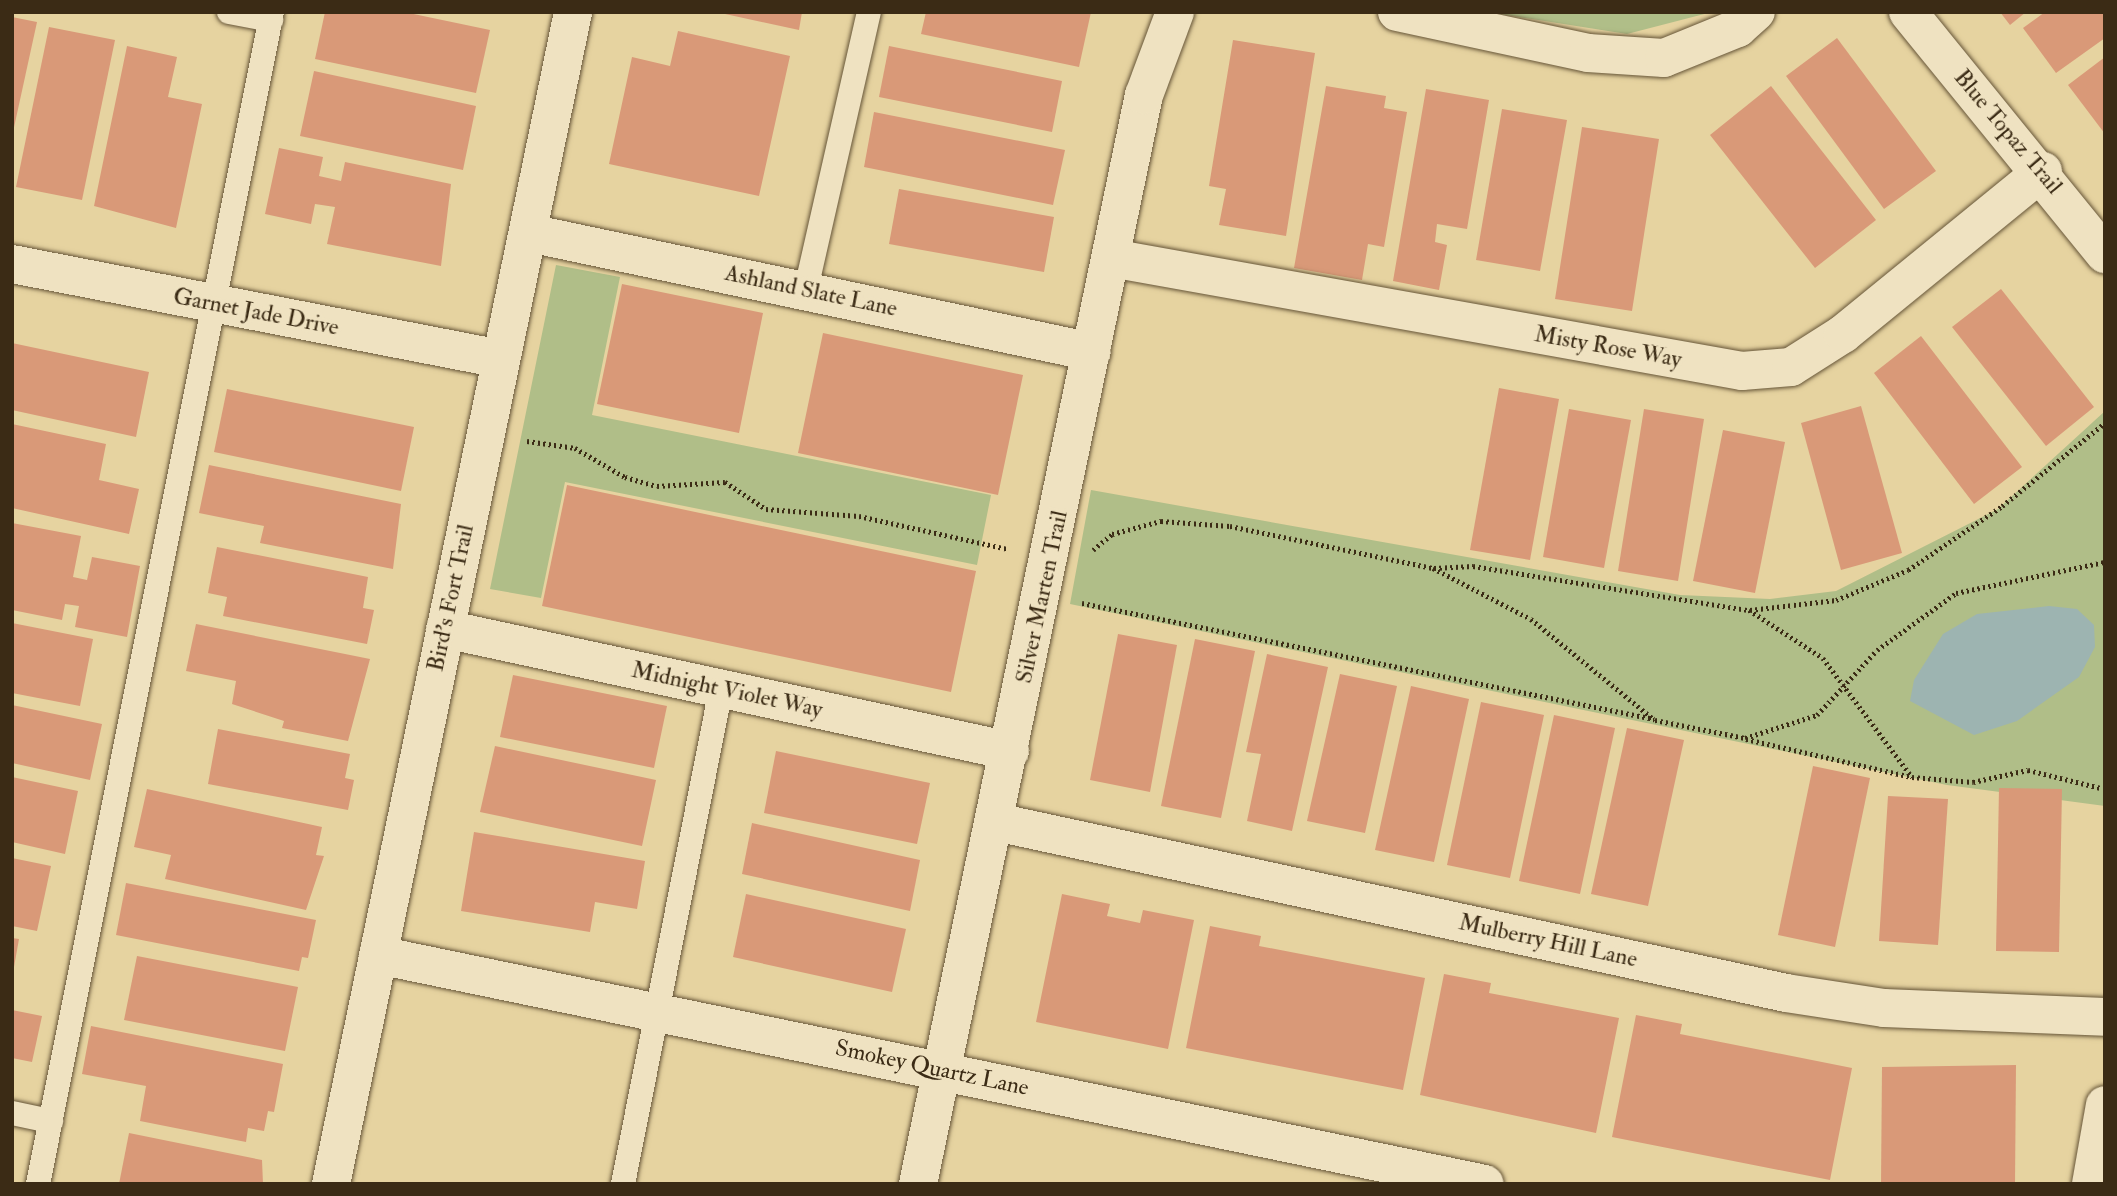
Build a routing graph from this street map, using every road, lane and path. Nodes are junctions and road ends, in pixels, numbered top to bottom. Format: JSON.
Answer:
{"nodes":[{"id":1,"x":229,"y":12,"type":"edge"},
{"id":2,"x":573,"y":12,"type":"edge"},
{"id":3,"x":869,"y":12,"type":"edge"},
{"id":4,"x":1175,"y":12,"type":"edge"},
{"id":5,"x":1396,"y":12,"type":"edge"},
{"id":6,"x":1756,"y":12,"type":"edge"},
{"id":7,"x":1908,"y":12,"type":"edge"},
{"id":8,"x":272,"y":16,"type":"edge"},
{"id":9,"x":2043,"y":171,"type":"junction"},
{"id":10,"x":529,"y":233,"type":"junction"},
{"id":11,"x":2105,"y":254,"type":"edge"},
{"id":12,"x":1111,"y":258,"type":"junction"},
{"id":13,"x":12,"y":264,"type":"edge"},
{"id":14,"x":806,"y":289,"type":"junction"},
{"id":15,"x":214,"y":305,"type":"junction"},
{"id":16,"x":1092,"y":352,"type":"junction"},
{"id":17,"x":500,"y":359,"type":"junction"},
{"id":18,"x":2105,"y":423,"type":"edge"},
{"id":19,"x":485,"y":435,"type":"junction"},
{"id":20,"x":1053,"y":545,"type":"junction"},
{"id":21,"x":2105,"y":562,"type":"edge"},
{"id":22,"x":1433,"y":568,"type":"junction"},
{"id":23,"x":1082,"y":603,"type":"dead end"},
{"id":24,"x":1749,"y":610,"type":"junction"},
{"id":25,"x":445,"y":629,"type":"junction"},
{"id":26,"x":1844,"y":687,"type":"junction"},
{"id":27,"x":721,"y":689,"type":"junction"},
{"id":28,"x":1655,"y":720,"type":"junction"},
{"id":29,"x":1745,"y":738,"type":"junction"},
{"id":30,"x":1010,"y":751,"type":"junction"},
{"id":31,"x":1912,"y":777,"type":"junction"},
{"id":32,"x":2101,"y":788,"type":"dead end"},
{"id":33,"x":996,"y":822,"type":"junction"},
{"id":34,"x":378,"y":955,"type":"junction"},
{"id":35,"x":657,"y":1012,"type":"junction"},
{"id":36,"x":2105,"y":1017,"type":"edge"},
{"id":37,"x":941,"y":1070,"type":"junction"},
{"id":38,"x":2105,"y":1105,"type":"edge"},
{"id":39,"x":12,"y":1113,"type":"edge"},
{"id":40,"x":51,"y":1121,"type":"junction"},
{"id":41,"x":38,"y":1184,"type":"edge"},
{"id":42,"x":331,"y":1184,"type":"edge"},
{"id":43,"x":622,"y":1184,"type":"edge"},
{"id":44,"x":918,"y":1184,"type":"edge"},
{"id":45,"x":1485,"y":1184,"type":"edge"},
{"id":46,"x":2091,"y":1184,"type":"edge"}],
"edges":[{"from":1,"to":8,"type":"lane"},
{"from":2,"to":10,"type":"street","name":"Bird's Fort Trail"},
{"from":3,"to":14,"type":"lane"},
{"from":4,"to":12,"type":"street","name":"Silver Marten Trail"},
{"from":5,"to":6,"type":"street"},
{"from":7,"to":9,"type":"street","name":"Blue Topaz Trail"},
{"from":8,"to":15,"type":"lane"},
{"from":9,"to":11,"type":"street","name":"Blue Topaz Trail"},
{"from":9,"to":12,"type":"street","name":"Misty Rose Way"},
{"from":10,"to":14,"type":"street","name":"Ashland Slate Lane"},
{"from":10,"to":17,"type":"street","name":"Bird's Fort Trail"},
{"from":12,"to":16,"type":"street","name":"Silver Marten Trail"},
{"from":13,"to":15,"type":"street","name":"Garnet Jade Drive"},
{"from":14,"to":16,"type":"street","name":"Ashland Slate Lane"},
{"from":15,"to":17,"type":"street","name":"Garnet Jade Drive"},
{"from":15,"to":40,"type":"lane"},
{"from":16,"to":20,"type":"street","name":"Silver Marten Trail"},
{"from":17,"to":19,"type":"street","name":"Bird's Fort Trail"},
{"from":18,"to":24,"type":"path"},
{"from":19,"to":20,"type":"path"},
{"from":19,"to":25,"type":"street","name":"Bird's Fort Trail"},
{"from":20,"to":22,"type":"path"},
{"from":20,"to":30,"type":"street","name":"Silver Marten Trail"},
{"from":21,"to":26,"type":"path"},
{"from":22,"to":24,"type":"path"},
{"from":22,"to":28,"type":"path"},
{"from":23,"to":28,"type":"path"},
{"from":24,"to":26,"type":"path"},
{"from":25,"to":27,"type":"street","name":"Midnight Violet Way"},
{"from":25,"to":34,"type":"street","name":"Bird's Fort Trail"},
{"from":26,"to":29,"type":"path"},
{"from":26,"to":31,"type":"path"},
{"from":27,"to":30,"type":"street","name":"Midnight Violet Way"},
{"from":27,"to":35,"type":"lane"},
{"from":28,"to":29,"type":"path"},
{"from":29,"to":31,"type":"path"},
{"from":30,"to":33,"type":"street","name":"Silver Marten Trail"},
{"from":31,"to":32,"type":"path"},
{"from":33,"to":36,"type":"street","name":"Mulberry Hill Lane"},
{"from":33,"to":37,"type":"street","name":"Silver Marten Trail"},
{"from":34,"to":35,"type":"street","name":"Smokey Quartz Lane"},
{"from":34,"to":42,"type":"street","name":"Bird's Fort Trail"},
{"from":35,"to":37,"type":"street","name":"Smokey Quartz Lane"},
{"from":35,"to":43,"type":"lane"},
{"from":37,"to":44,"type":"street","name":"Silver Marten Trail"},
{"from":37,"to":45,"type":"street","name":"Smokey Quartz Lane"},
{"from":38,"to":46,"type":"street"},
{"from":39,"to":40,"type":"lane"},
{"from":40,"to":41,"type":"lane"}]}
